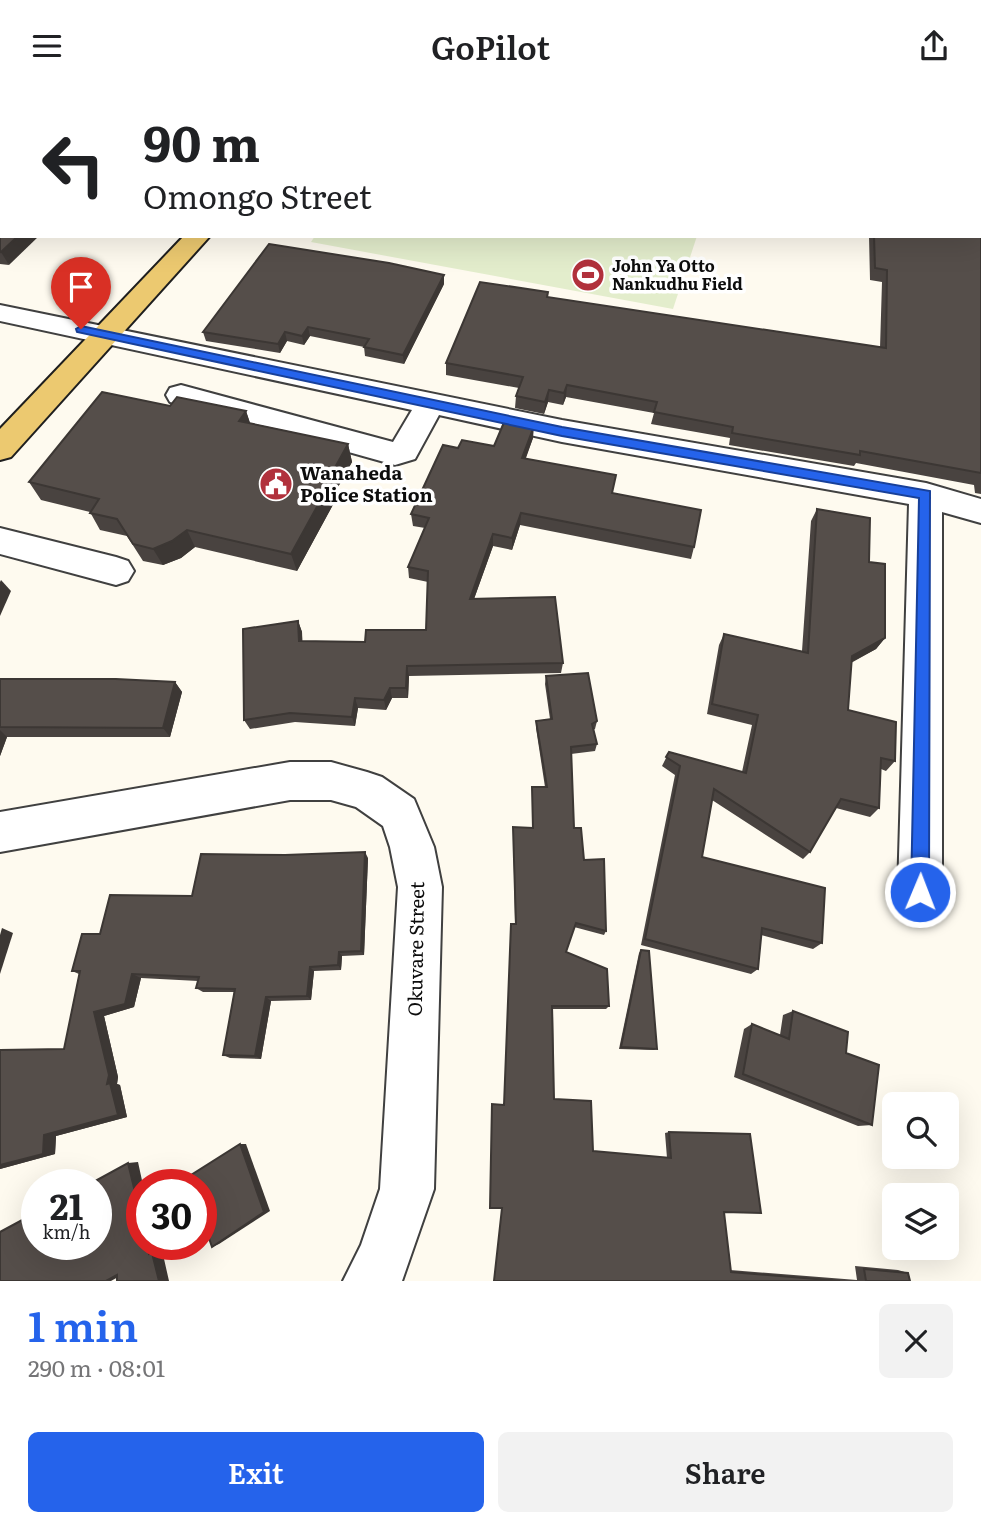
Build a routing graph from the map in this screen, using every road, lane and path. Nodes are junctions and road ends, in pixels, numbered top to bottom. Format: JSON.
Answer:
{"nodes":[{"id":1,"x":196,"y":238,"type":"edge"},
{"id":2,"x":0,"y":313,"type":"edge"},
{"id":3,"x":108,"y":335,"type":"junction"},
{"id":4,"x":181,"y":395,"type":"edge"},
{"id":5,"x":430,"y":404,"type":"junction"},
{"id":6,"x":0,"y":449,"type":"edge"},
{"id":7,"x":926,"y":495,"type":"junction"},
{"id":8,"x":981,"y":511,"type":"edge"},
{"id":9,"x":0,"y":541,"type":"edge"},
{"id":10,"x":116,"y":571,"type":"dead end"},
{"id":11,"x":0,"y":832,"type":"edge"},
{"id":12,"x":920,"y":892,"type":"dead end"},
{"id":13,"x":371,"y":1281,"type":"edge"}],
"edges":[{"from":1,"to":3,"type":"main road"},
{"from":2,"to":3,"type":"street"},
{"from":3,"to":5,"type":"street"},
{"from":3,"to":6,"type":"main road"},
{"from":4,"to":5,"type":"street"},
{"from":5,"to":7,"type":"street"},
{"from":7,"to":8,"type":"street"},
{"from":7,"to":12,"type":"street"},
{"from":9,"to":10,"type":"street"},
{"from":11,"to":13,"type":"street","name":"Okuvare Street"}]}
